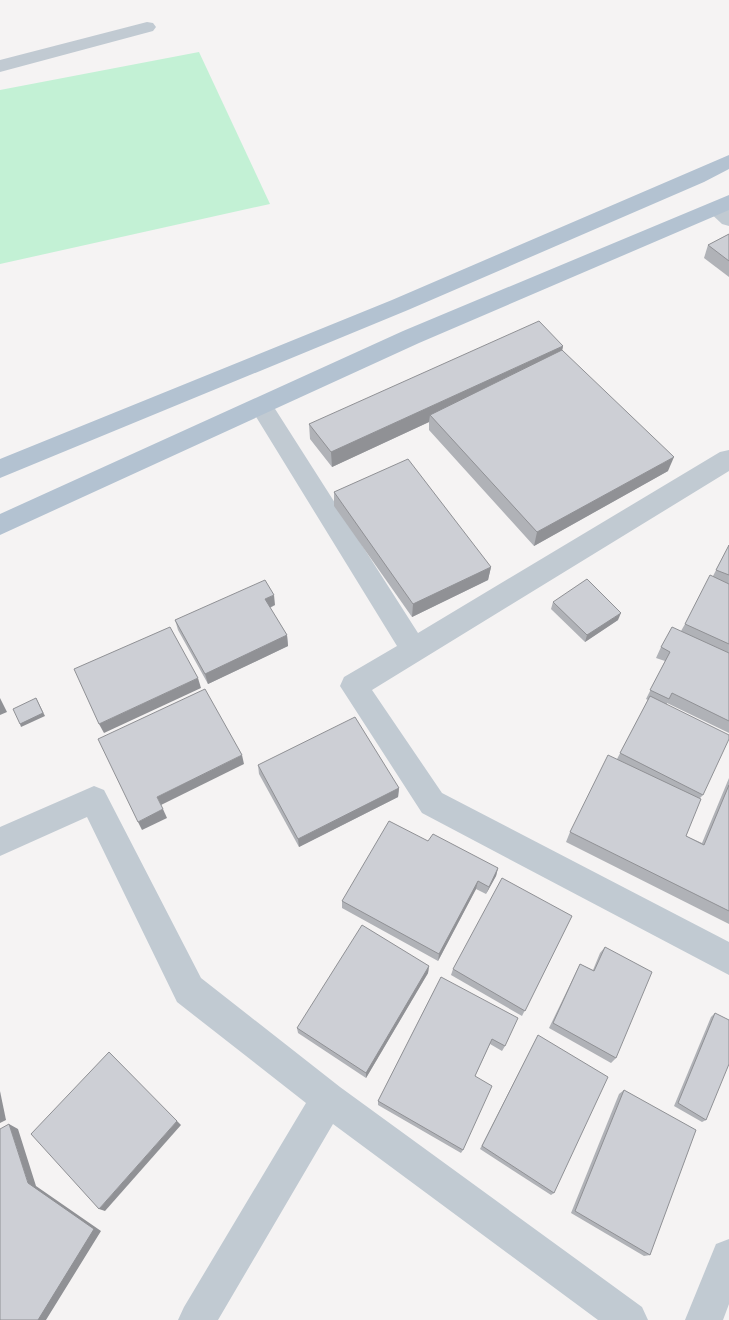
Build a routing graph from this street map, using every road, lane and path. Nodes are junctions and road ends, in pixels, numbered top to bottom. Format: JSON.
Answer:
{"nodes":[{"id":1,"x":147,"y":27,"type":"dead end"},
{"id":2,"x":0,"y":66,"type":"edge"},
{"id":3,"x":729,"y":161,"type":"edge"},
{"id":4,"x":725,"y":210,"type":"edge"},
{"id":5,"x":262,"y":407,"type":"junction"},
{"id":6,"x":729,"y":458,"type":"edge"},
{"id":7,"x":0,"y":469,"type":"edge"},
{"id":8,"x":0,"y":526,"type":"edge"},
{"id":9,"x":414,"y":650,"type":"junction"},
{"id":10,"x":0,"y":842,"type":"edge"},
{"id":11,"x":729,"y":958,"type":"edge"},
{"id":12,"x":328,"y":1099,"type":"junction"},
{"id":13,"x":729,"y":1257,"type":"edge"},
{"id":14,"x":197,"y":1320,"type":"edge"},
{"id":15,"x":629,"y":1320,"type":"edge"},
{"id":16,"x":704,"y":1320,"type":"edge"}],
"edges":[{"from":1,"to":2,"type":"street"},
{"from":3,"to":7,"type":"main road"},
{"from":4,"to":5,"type":"main road"},
{"from":5,"to":8,"type":"main road"},
{"from":5,"to":9,"type":"street"},
{"from":6,"to":9,"type":"street"},
{"from":9,"to":11,"type":"street"},
{"from":10,"to":12,"type":"street"},
{"from":12,"to":14,"type":"street"},
{"from":12,"to":15,"type":"street"},
{"from":13,"to":16,"type":"street"}]}
